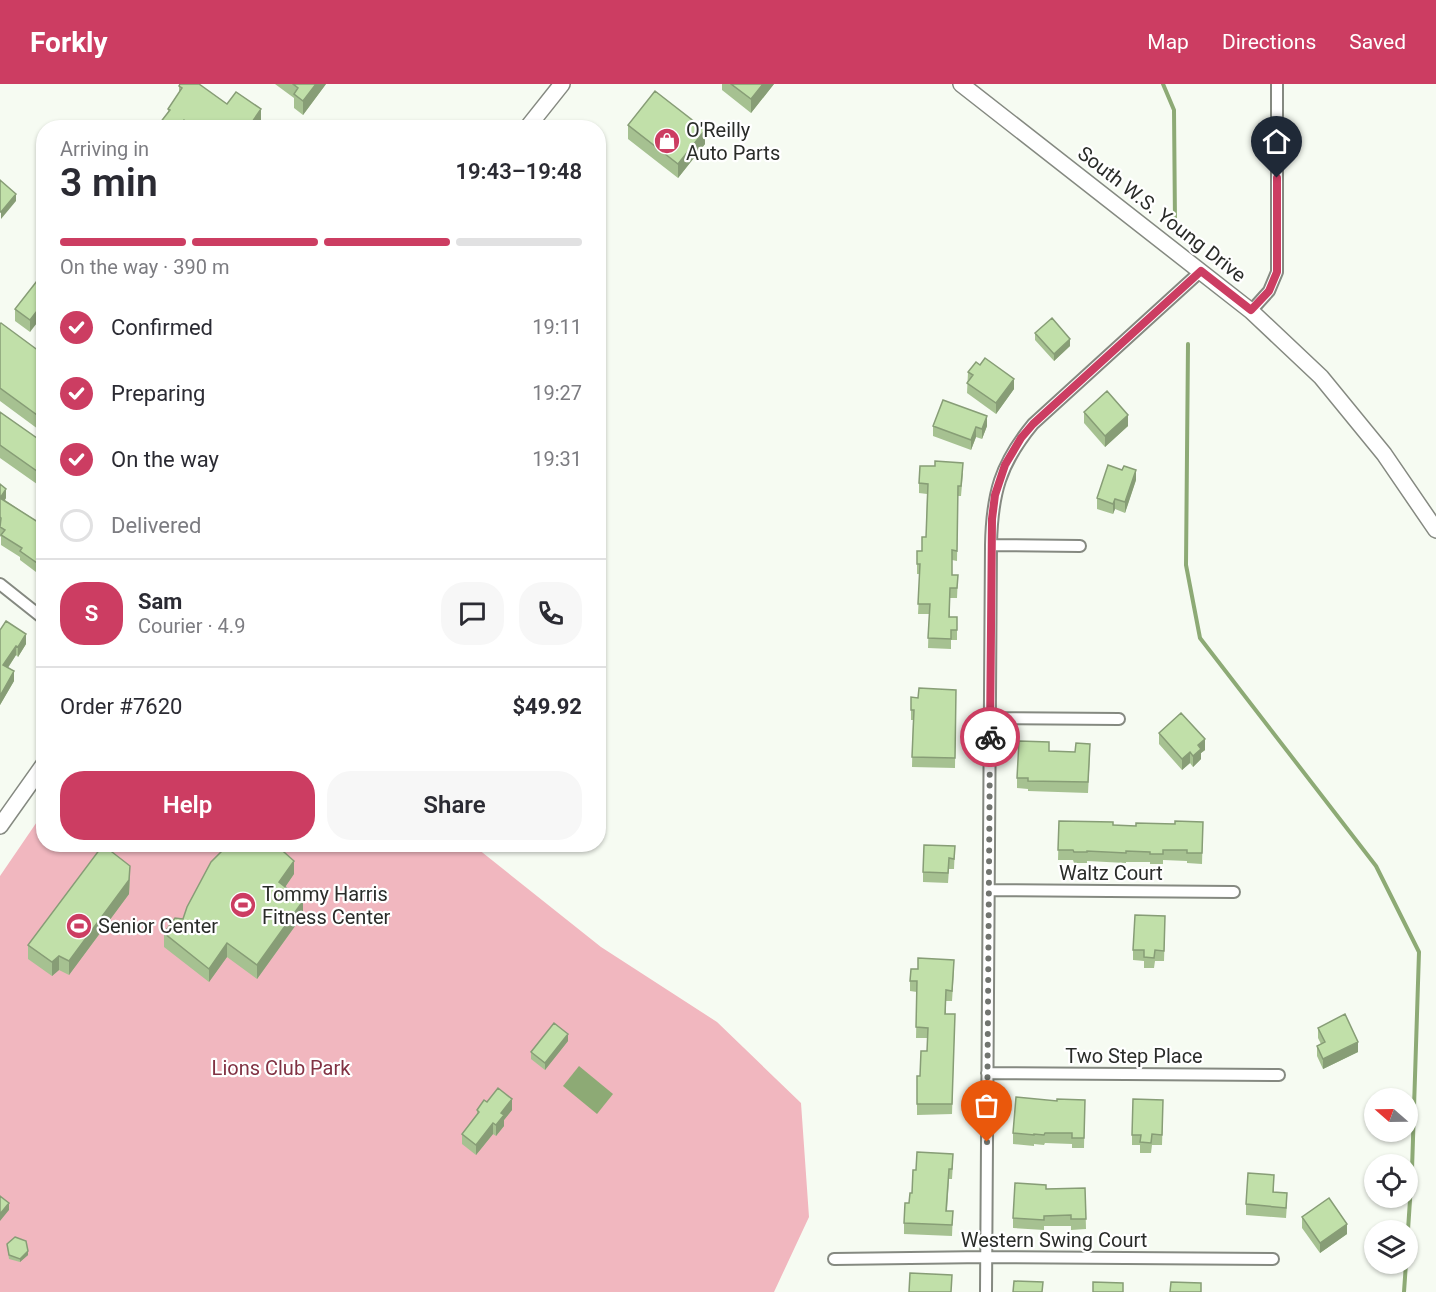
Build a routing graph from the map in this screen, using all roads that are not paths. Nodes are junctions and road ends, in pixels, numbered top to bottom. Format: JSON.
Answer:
{"nodes":[{"id":1,"x":562,"y":84,"type":"edge"},
{"id":2,"x":961,"y":84,"type":"edge"},
{"id":3,"x":1277,"y":84,"type":"edge"},
{"id":4,"x":533,"y":120,"type":"edge"},
{"id":5,"x":1201,"y":271,"type":"junction"},
{"id":6,"x":1251,"y":310,"type":"junction"},
{"id":7,"x":1436,"y":530,"type":"edge"},
{"id":8,"x":991,"y":545,"type":"junction"},
{"id":9,"x":1080,"y":546,"type":"dead end"},
{"id":10,"x":0,"y":584,"type":"edge"},
{"id":11,"x":36,"y":613,"type":"edge"},
{"id":12,"x":990,"y":718,"type":"junction"},
{"id":13,"x":1119,"y":718,"type":"dead end"},
{"id":14,"x":36,"y":775,"type":"edge"},
{"id":15,"x":0,"y":826,"type":"edge"},
{"id":16,"x":989,"y":890,"type":"junction"},
{"id":17,"x":1234,"y":892,"type":"dead end"},
{"id":18,"x":987,"y":1073,"type":"junction"},
{"id":19,"x":1279,"y":1075,"type":"dead end"},
{"id":20,"x":986,"y":1257,"type":"junction"},
{"id":21,"x":834,"y":1259,"type":"dead end"},
{"id":22,"x":1273,"y":1259,"type":"dead end"},
{"id":23,"x":986,"y":1292,"type":"edge"}],
"edges":[{"from":1,"to":4,"type":"main road"},
{"from":2,"to":5,"type":"main road","name":"South W.S. Young Drive"},
{"from":3,"to":6,"type":"street"},
{"from":5,"to":6,"type":"main road","name":"South W.S. Young Drive"},
{"from":5,"to":8,"type":"street"},
{"from":6,"to":7,"type":"main road","name":"South W.S. Young Drive"},
{"from":8,"to":9,"type":"street"},
{"from":8,"to":12,"type":"street"},
{"from":10,"to":11,"type":"street"},
{"from":12,"to":13,"type":"street"},
{"from":12,"to":16,"type":"street"},
{"from":14,"to":15,"type":"main road"},
{"from":16,"to":17,"type":"street","name":"Waltz Court"},
{"from":16,"to":18,"type":"street"},
{"from":18,"to":19,"type":"street","name":"Two Step Place"},
{"from":18,"to":20,"type":"street"},
{"from":20,"to":21,"type":"street","name":"Western Swing Court"},
{"from":20,"to":22,"type":"street","name":"Western Swing Court"},
{"from":20,"to":23,"type":"street"}]}
